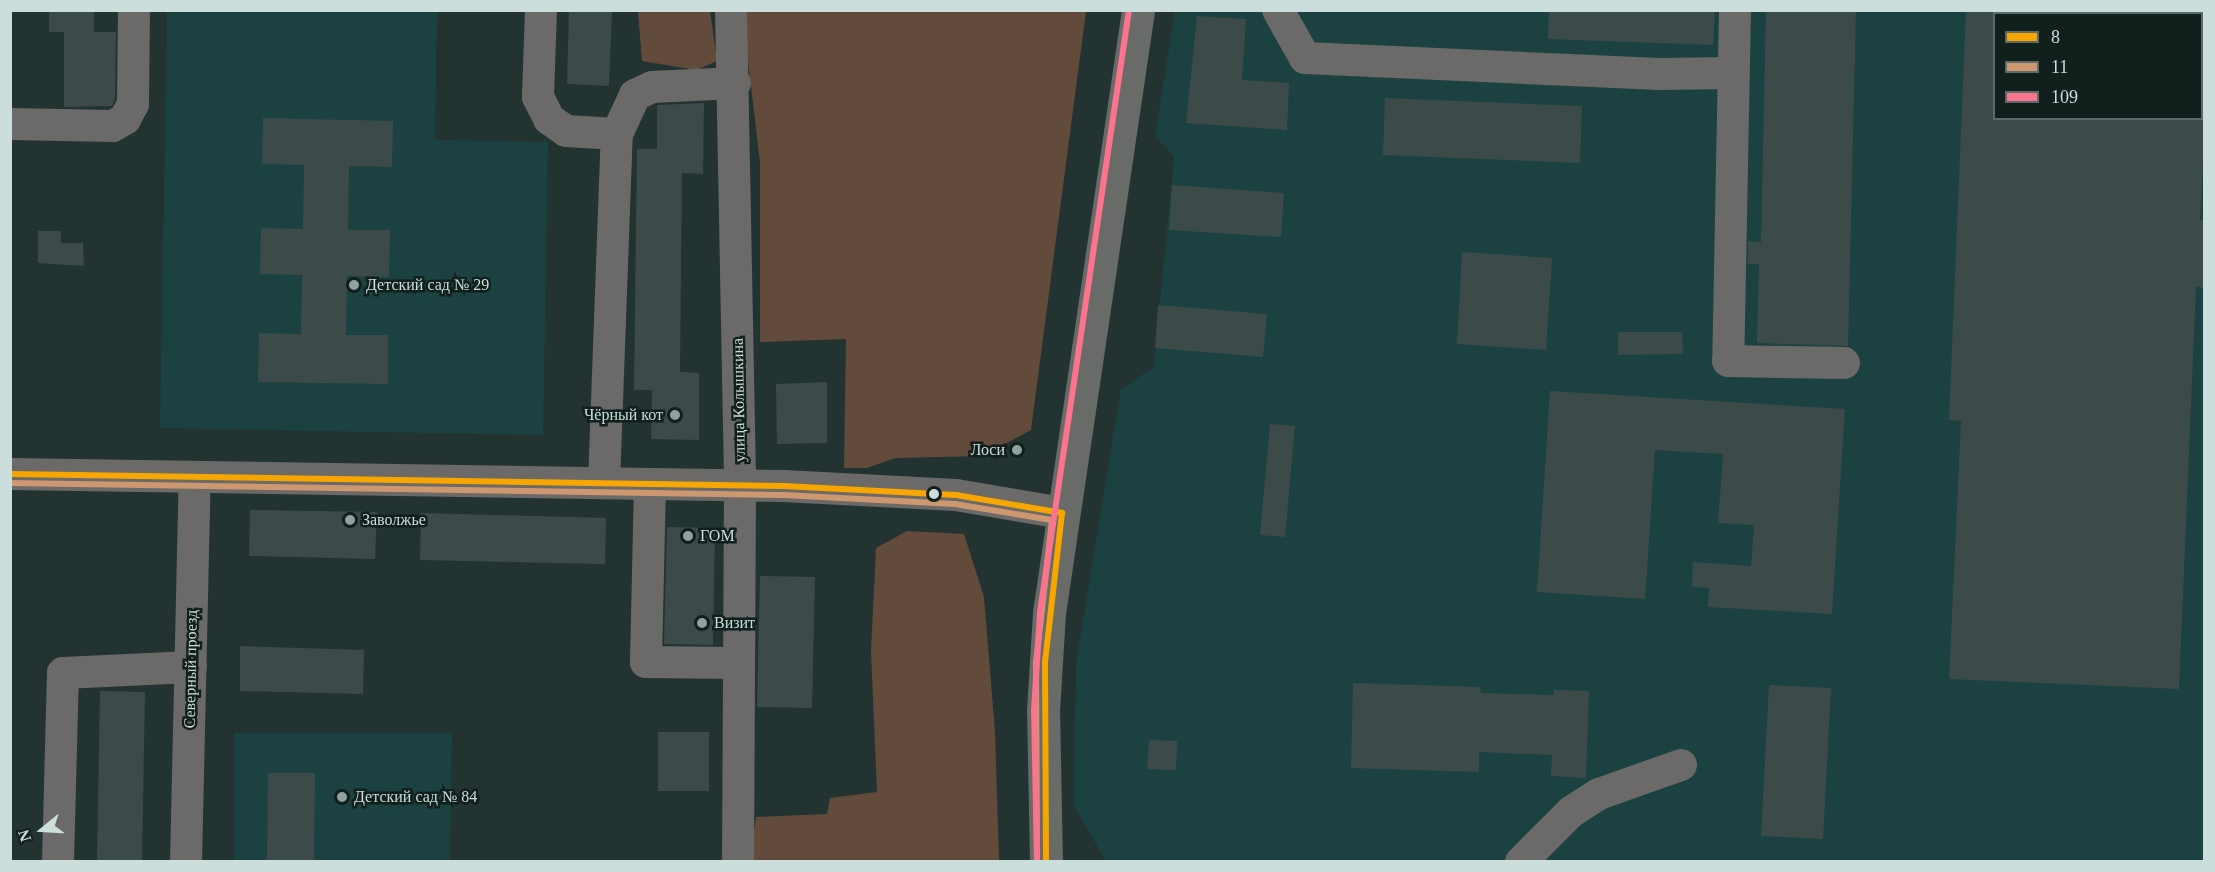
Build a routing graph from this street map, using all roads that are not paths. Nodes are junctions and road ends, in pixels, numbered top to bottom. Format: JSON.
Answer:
{"nodes":[{"id":1,"x":134,"y":10,"type":"edge"},
{"id":2,"x":542,"y":10,"type":"edge"},
{"id":3,"x":731,"y":10,"type":"edge"},
{"id":4,"x":1138,"y":10,"type":"edge"},
{"id":5,"x":1278,"y":10,"type":"edge"},
{"id":6,"x":1735,"y":10,"type":"edge"},
{"id":7,"x":1733,"y":73,"type":"junction"},
{"id":8,"x":735,"y":83,"type":"junction"},
{"id":9,"x":10,"y":124,"type":"edge"},
{"id":10,"x":617,"y":134,"type":"junction"},
{"id":11,"x":1844,"y":363,"type":"dead end"},
{"id":12,"x":10,"y":474,"type":"edge"},
{"id":13,"x":195,"y":477,"type":"junction"},
{"id":14,"x":604,"y":483,"type":"junction"},
{"id":15,"x":650,"y":484,"type":"junction"},
{"id":16,"x":740,"y":485,"type":"junction"},
{"id":17,"x":1062,"y":513,"type":"junction"},
{"id":18,"x":737,"y":663,"type":"junction"},
{"id":19,"x":191,"y":667,"type":"junction"},
{"id":20,"x":1681,"y":765,"type":"dead end"},
{"id":21,"x":58,"y":861,"type":"edge"},
{"id":22,"x":186,"y":861,"type":"edge"},
{"id":23,"x":738,"y":861,"type":"edge"},
{"id":24,"x":1046,"y":861,"type":"edge"},
{"id":25,"x":1521,"y":861,"type":"edge"}],
"edges":[{"from":1,"to":9,"type":"street"},
{"from":2,"to":10,"type":"street"},
{"from":3,"to":8,"type":"street","name":"улица Колышкина"},
{"from":4,"to":17,"type":"main road"},
{"from":5,"to":7,"type":"street"},
{"from":6,"to":7,"type":"street"},
{"from":7,"to":11,"type":"street"},
{"from":8,"to":10,"type":"street"},
{"from":8,"to":16,"type":"street","name":"улица Колышкина"},
{"from":10,"to":14,"type":"street"},
{"from":12,"to":13,"type":"street"},
{"from":13,"to":14,"type":"street"},
{"from":13,"to":19,"type":"street","name":"Северный проезд"},
{"from":14,"to":15,"type":"street"},
{"from":15,"to":16,"type":"street"},
{"from":15,"to":18,"type":"street"},
{"from":16,"to":17,"type":"street"},
{"from":16,"to":18,"type":"street","name":"улица Колышкина"},
{"from":17,"to":24,"type":"main road"},
{"from":18,"to":23,"type":"street","name":"улица Колышкина"},
{"from":19,"to":21,"type":"street"},
{"from":19,"to":22,"type":"street","name":"Северный проезд"},
{"from":20,"to":25,"type":"street"}]}
